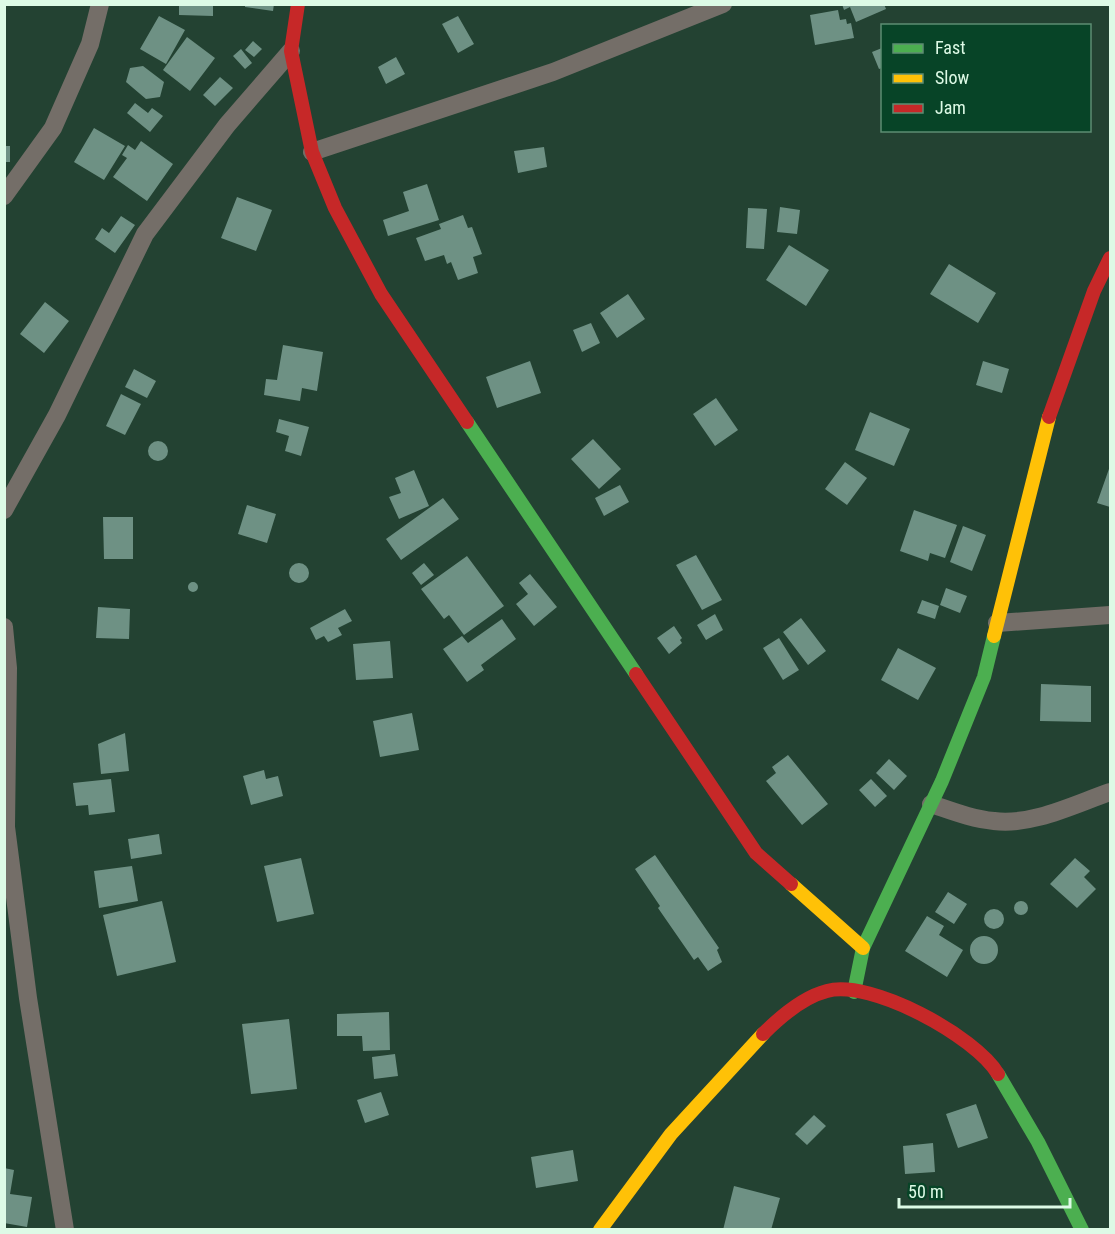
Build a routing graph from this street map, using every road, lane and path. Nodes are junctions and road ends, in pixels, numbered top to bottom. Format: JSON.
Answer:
{"nodes":[{"id":1,"x":100,"y":4,"type":"edge"},
{"id":2,"x":298,"y":4,"type":"edge"},
{"id":3,"x":723,"y":4,"type":"edge"},
{"id":4,"x":291,"y":51,"type":"junction"},
{"id":5,"x":312,"y":152,"type":"junction"},
{"id":6,"x":4,"y":196,"type":"edge"},
{"id":7,"x":1110,"y":258,"type":"edge"},
{"id":8,"x":4,"y":510,"type":"edge"},
{"id":9,"x":1110,"y":615,"type":"edge"},
{"id":10,"x":997,"y":623,"type":"junction"},
{"id":11,"x":4,"y":627,"type":"edge"},
{"id":12,"x":1110,"y":792,"type":"edge"},
{"id":13,"x":931,"y":804,"type":"junction"},
{"id":14,"x":5,"y":828,"type":"edge"},
{"id":15,"x":863,"y":948,"type":"junction"},
{"id":16,"x":854,"y":992,"type":"junction"},
{"id":17,"x":64,"y":1228,"type":"edge"},
{"id":18,"x":600,"y":1230,"type":"edge"},
{"id":19,"x":1082,"y":1230,"type":"edge"}],
"edges":[{"from":1,"to":6,"type":"street"},
{"from":2,"to":4,"type":"street"},
{"from":3,"to":5,"type":"street"},
{"from":4,"to":5,"type":"street"},
{"from":4,"to":8,"type":"street"},
{"from":5,"to":15,"type":"street"},
{"from":7,"to":10,"type":"street"},
{"from":9,"to":10,"type":"street"},
{"from":10,"to":13,"type":"street"},
{"from":11,"to":14,"type":"street"},
{"from":12,"to":13,"type":"street"},
{"from":13,"to":15,"type":"street"},
{"from":14,"to":17,"type":"street"},
{"from":15,"to":16,"type":"street"},
{"from":16,"to":18,"type":"street"},
{"from":16,"to":19,"type":"street"}]}
